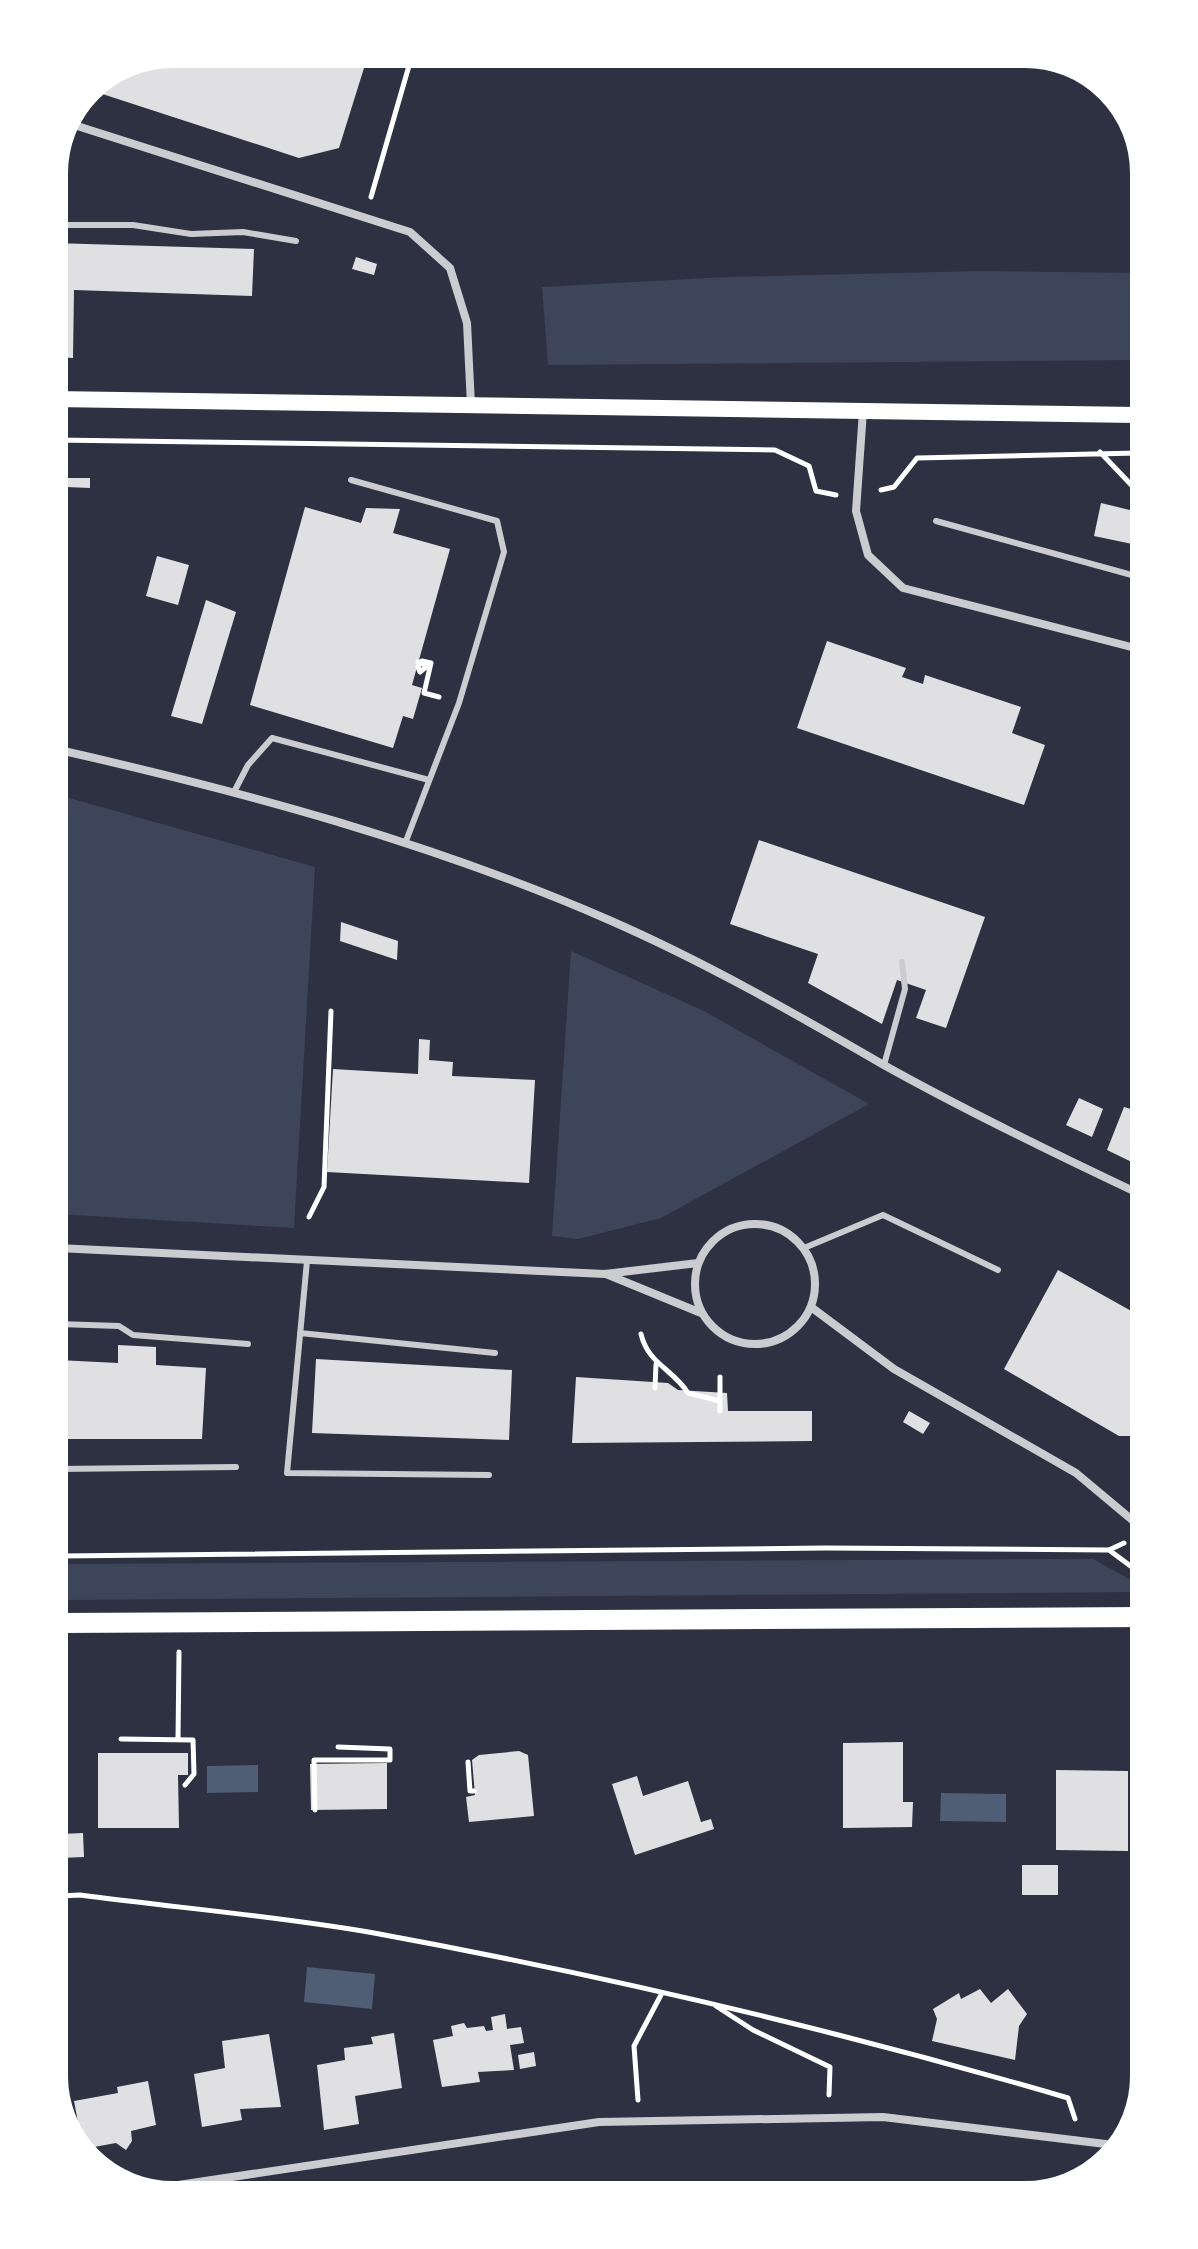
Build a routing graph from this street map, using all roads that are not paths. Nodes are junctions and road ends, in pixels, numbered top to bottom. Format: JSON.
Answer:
{"nodes":[{"id":1,"x":77,"y":126,"type":"edge"},
{"id":2,"x":66,"y":225,"type":"edge"},
{"id":3,"x":296,"y":241,"type":"dead end"},
{"id":4,"x":66,"y":399,"type":"edge"},
{"id":5,"x":471,"y":406,"type":"junction"},
{"id":6,"x":863,"y":411,"type":"junction"},
{"id":7,"x":1132,"y":415,"type":"edge"},
{"id":8,"x":351,"y":480,"type":"dead end"},
{"id":9,"x":936,"y":521,"type":"dead end"},
{"id":10,"x":1132,"y":575,"type":"edge"},
{"id":11,"x":1132,"y":647,"type":"edge"},
{"id":12,"x":66,"y":752,"type":"edge"},
{"id":13,"x":429,"y":780,"type":"junction"},
{"id":14,"x":234,"y":792,"type":"junction"},
{"id":15,"x":406,"y":841,"type":"junction"},
{"id":16,"x":902,"y":962,"type":"dead end"},
{"id":17,"x":884,"y":1065,"type":"junction"},
{"id":18,"x":1132,"y":1190,"type":"edge"},
{"id":19,"x":66,"y":1248,"type":"edge"},
{"id":20,"x":804,"y":1248,"type":"junction"},
{"id":21,"x":307,"y":1261,"type":"junction"},
{"id":22,"x":698,"y":1263,"type":"junction"},
{"id":23,"x":998,"y":1270,"type":"dead end"},
{"id":24,"x":605,"y":1274,"type":"junction"},
{"id":25,"x":811,"y":1307,"type":"junction"},
{"id":26,"x":701,"y":1313,"type":"junction"},
{"id":27,"x":66,"y":1324,"type":"edge"},
{"id":28,"x":300,"y":1333,"type":"junction"},
{"id":29,"x":248,"y":1344,"type":"dead end"},
{"id":30,"x":495,"y":1353,"type":"dead end"},
{"id":31,"x":236,"y":1467,"type":"dead end"},
{"id":32,"x":66,"y":1469,"type":"edge"},
{"id":33,"x":489,"y":1475,"type":"dead end"},
{"id":34,"x":1132,"y":1520,"type":"edge"},
{"id":35,"x":1132,"y":1617,"type":"edge"},
{"id":36,"x":66,"y":1623,"type":"edge"},
{"id":37,"x":1108,"y":2145,"type":"edge"},
{"id":38,"x":192,"y":2183,"type":"edge"}],
"edges":[{"from":1,"to":5,"type":"street"},
{"from":2,"to":3,"type":"lane"},
{"from":4,"to":5,"type":"main road"},
{"from":5,"to":6,"type":"main road"},
{"from":6,"to":7,"type":"main road"},
{"from":6,"to":11,"type":"street"},
{"from":8,"to":13,"type":"lane"},
{"from":9,"to":10,"type":"lane"},
{"from":12,"to":14,"type":"street"},
{"from":13,"to":14,"type":"lane"},
{"from":13,"to":15,"type":"lane"},
{"from":14,"to":15,"type":"street"},
{"from":15,"to":17,"type":"street"},
{"from":16,"to":17,"type":"lane"},
{"from":17,"to":18,"type":"street"},
{"from":19,"to":21,"type":"street"},
{"from":20,"to":22,"type":"street"},
{"from":20,"to":23,"type":"lane"},
{"from":20,"to":25,"type":"street"},
{"from":21,"to":24,"type":"street"},
{"from":21,"to":28,"type":"lane"},
{"from":22,"to":24,"type":"street"},
{"from":22,"to":26,"type":"street"},
{"from":24,"to":26,"type":"street"},
{"from":25,"to":26,"type":"street"},
{"from":25,"to":34,"type":"street"},
{"from":27,"to":29,"type":"lane"},
{"from":28,"to":30,"type":"lane"},
{"from":28,"to":33,"type":"lane"},
{"from":31,"to":32,"type":"lane"},
{"from":35,"to":36,"type":"main road"},
{"from":37,"to":38,"type":"street"}]}
